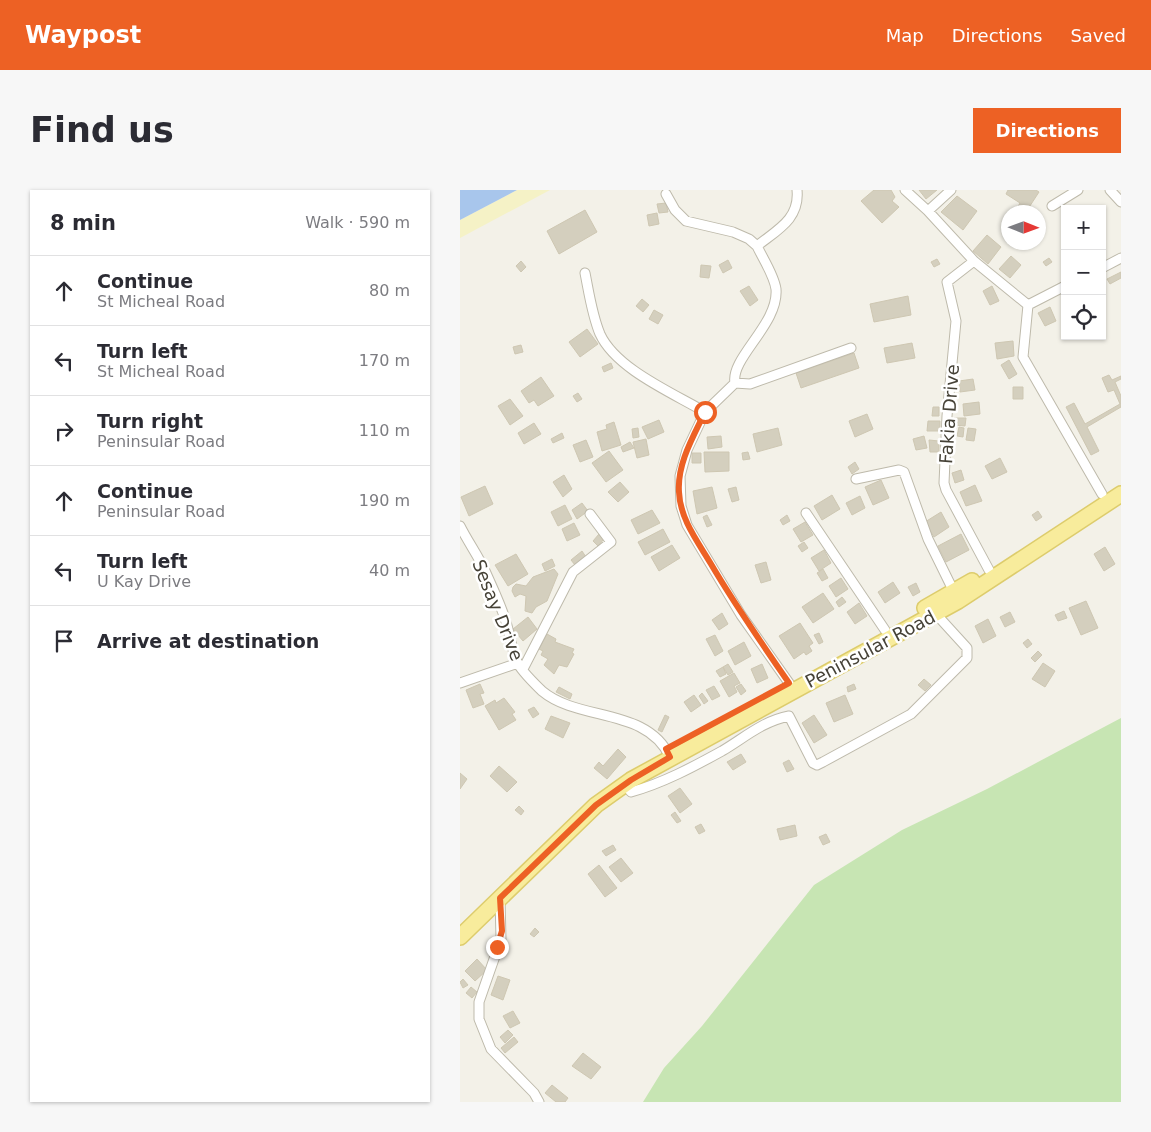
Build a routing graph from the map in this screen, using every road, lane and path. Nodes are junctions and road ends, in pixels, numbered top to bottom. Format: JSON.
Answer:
{"nodes":[{"id":1,"x":797,"y":190,"type":"edge"},
{"id":2,"x":905,"y":190,"type":"edge"},
{"id":3,"x":951,"y":190,"type":"edge"},
{"id":4,"x":1078,"y":190,"type":"edge"},
{"id":5,"x":1110,"y":190,"type":"edge"},
{"id":6,"x":666,"y":194,"type":"dead end"},
{"id":7,"x":1121,"y":202,"type":"edge"},
{"id":8,"x":1052,"y":206,"type":"dead end"},
{"id":9,"x":928,"y":211,"type":"junction"},
{"id":10,"x":757,"y":246,"type":"junction"},
{"id":11,"x":1121,"y":258,"type":"edge"},
{"id":12,"x":974,"y":261,"type":"junction"},
{"id":13,"x":1106,"y":266,"type":"edge"},
{"id":14,"x":585,"y":273,"type":"dead end"},
{"id":15,"x":1061,"y":288,"type":"edge"},
{"id":16,"x":1028,"y":305,"type":"junction"},
{"id":17,"x":851,"y":348,"type":"dead end"},
{"id":18,"x":735,"y":383,"type":"junction"},
{"id":19,"x":705,"y":412,"type":"junction"},
{"id":20,"x":856,"y":479,"type":"dead end"},
{"id":21,"x":1121,"y":482,"type":"edge"},
{"id":22,"x":1102,"y":494,"type":"junction"},
{"id":23,"x":1121,"y":494,"type":"edge"},
{"id":24,"x":806,"y":513,"type":"dead end"},
{"id":25,"x":590,"y":514,"type":"dead end"},
{"id":26,"x":460,"y":526,"type":"edge"},
{"id":27,"x":988,"y":570,"type":"junction"},
{"id":28,"x":956,"y":597,"type":"junction"},
{"id":29,"x":936,"y":614,"type":"junction"},
{"id":30,"x":885,"y":630,"type":"junction"},
{"id":31,"x":520,"y":666,"type":"junction"},
{"id":32,"x":460,"y":683,"type":"edge"},
{"id":33,"x":789,"y":683,"type":"junction"},
{"id":34,"x":668,"y":753,"type":"junction"},
{"id":35,"x":624,"y":784,"type":"junction"},
{"id":36,"x":500,"y":898,"type":"junction"},
{"id":37,"x":460,"y":924,"type":"edge"},
{"id":38,"x":460,"y":937,"type":"edge"},
{"id":39,"x":539,"y":1102,"type":"edge"}],
"edges":[{"from":1,"to":10,"type":"street"},
{"from":2,"to":9,"type":"street"},
{"from":3,"to":9,"type":"street"},
{"from":4,"to":8,"type":"street"},
{"from":5,"to":7,"type":"street"},
{"from":6,"to":10,"type":"street"},
{"from":9,"to":12,"type":"street"},
{"from":10,"to":18,"type":"street"},
{"from":11,"to":13,"type":"street"},
{"from":12,"to":16,"type":"street"},
{"from":12,"to":27,"type":"street","name":"Fakia Drive"},
{"from":14,"to":19,"type":"street"},
{"from":15,"to":16,"type":"street"},
{"from":16,"to":22,"type":"street"},
{"from":17,"to":18,"type":"street"},
{"from":18,"to":19,"type":"street"},
{"from":19,"to":33,"type":"street"},
{"from":20,"to":28,"type":"street"},
{"from":21,"to":22,"type":"main road","name":"Peninsular Road"},
{"from":22,"to":27,"type":"main road","name":"Peninsular Road"},
{"from":23,"to":28,"type":"main road","name":"Peninsular Road"},
{"from":24,"to":30,"type":"street"},
{"from":25,"to":31,"type":"street"},
{"from":26,"to":31,"type":"street","name":"Sesay Drive"},
{"from":27,"to":28,"type":"main road","name":"Peninsular Road"},
{"from":28,"to":29,"type":"main road","name":"Peninsular Road"},
{"from":28,"to":30,"type":"main road","name":"Peninsular Road"},
{"from":29,"to":34,"type":"main road","name":"Peninsular Road"},
{"from":29,"to":35,"type":"street"},
{"from":30,"to":33,"type":"main road","name":"Peninsular Road"},
{"from":31,"to":32,"type":"street"},
{"from":31,"to":34,"type":"street","name":"Sesay Drive"},
{"from":33,"to":34,"type":"main road","name":"Peninsular Road"},
{"from":34,"to":35,"type":"main road","name":"Peninsular Road"},
{"from":34,"to":37,"type":"main road","name":"Peninsular Road"},
{"from":35,"to":36,"type":"main road","name":"Peninsular Road"},
{"from":36,"to":38,"type":"main road","name":"Peninsular Road"},
{"from":36,"to":39,"type":"street"}]}
